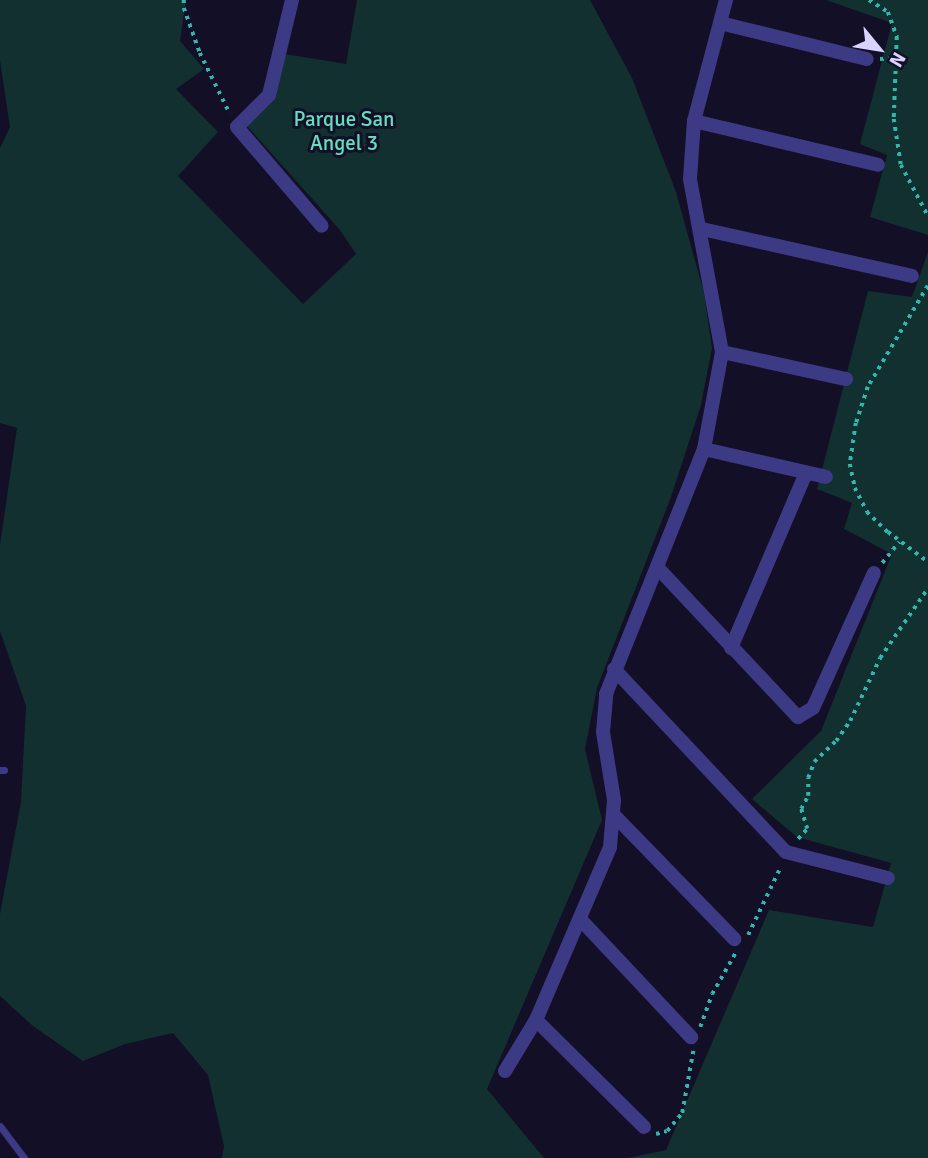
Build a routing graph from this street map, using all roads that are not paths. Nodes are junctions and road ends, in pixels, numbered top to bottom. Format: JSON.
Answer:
{"nodes":[{"id":1,"x":292,"y":0,"type":"edge"},
{"id":2,"x":726,"y":0,"type":"edge"},
{"id":3,"x":720,"y":23,"type":"junction"},
{"id":4,"x":867,"y":59,"type":"dead end"},
{"id":5,"x":694,"y":121,"type":"junction"},
{"id":6,"x":878,"y":165,"type":"dead end"},
{"id":7,"x":322,"y":226,"type":"dead end"},
{"id":8,"x":702,"y":229,"type":"junction"},
{"id":9,"x":912,"y":276,"type":"dead end"},
{"id":10,"x":722,"y":352,"type":"junction"},
{"id":11,"x":846,"y":379,"type":"dead end"},
{"id":12,"x":704,"y":449,"type":"junction"},
{"id":13,"x":806,"y":473,"type":"junction"},
{"id":14,"x":826,"y":477,"type":"dead end"},
{"id":15,"x":657,"y":567,"type":"junction"},
{"id":16,"x":874,"y":573,"type":"road end"},
{"id":17,"x":731,"y":648,"type":"junction"},
{"id":18,"x":614,"y":668,"type":"junction"},
{"id":19,"x":614,"y":815,"type":"junction"},
{"id":20,"x":888,"y":878,"type":"dead end"},
{"id":21,"x":580,"y":920,"type":"junction"},
{"id":22,"x":734,"y":939,"type":"dead end"},
{"id":23,"x":536,"y":1020,"type":"junction"},
{"id":24,"x":691,"y":1037,"type":"dead end"},
{"id":25,"x":505,"y":1071,"type":"dead end"},
{"id":26,"x":0,"y":1126,"type":"edge"},
{"id":27,"x":644,"y":1126,"type":"road end"},
{"id":28,"x":24,"y":1158,"type":"edge"}],
"edges":[{"from":1,"to":7,"type":"street"},
{"from":2,"to":3,"type":"street"},
{"from":3,"to":4,"type":"street"},
{"from":3,"to":5,"type":"street"},
{"from":5,"to":6,"type":"street"},
{"from":5,"to":8,"type":"street"},
{"from":8,"to":9,"type":"street"},
{"from":8,"to":10,"type":"street"},
{"from":10,"to":11,"type":"street"},
{"from":10,"to":12,"type":"street"},
{"from":12,"to":13,"type":"street"},
{"from":12,"to":15,"type":"street"},
{"from":13,"to":14,"type":"street"},
{"from":13,"to":17,"type":"street"},
{"from":15,"to":17,"type":"street"},
{"from":15,"to":18,"type":"street"},
{"from":16,"to":17,"type":"street"},
{"from":18,"to":19,"type":"street"},
{"from":18,"to":20,"type":"street"},
{"from":19,"to":21,"type":"street"},
{"from":19,"to":22,"type":"street"},
{"from":21,"to":23,"type":"street"},
{"from":21,"to":24,"type":"street"},
{"from":23,"to":25,"type":"street"},
{"from":23,"to":27,"type":"street"},
{"from":26,"to":28,"type":"lane"}]}
